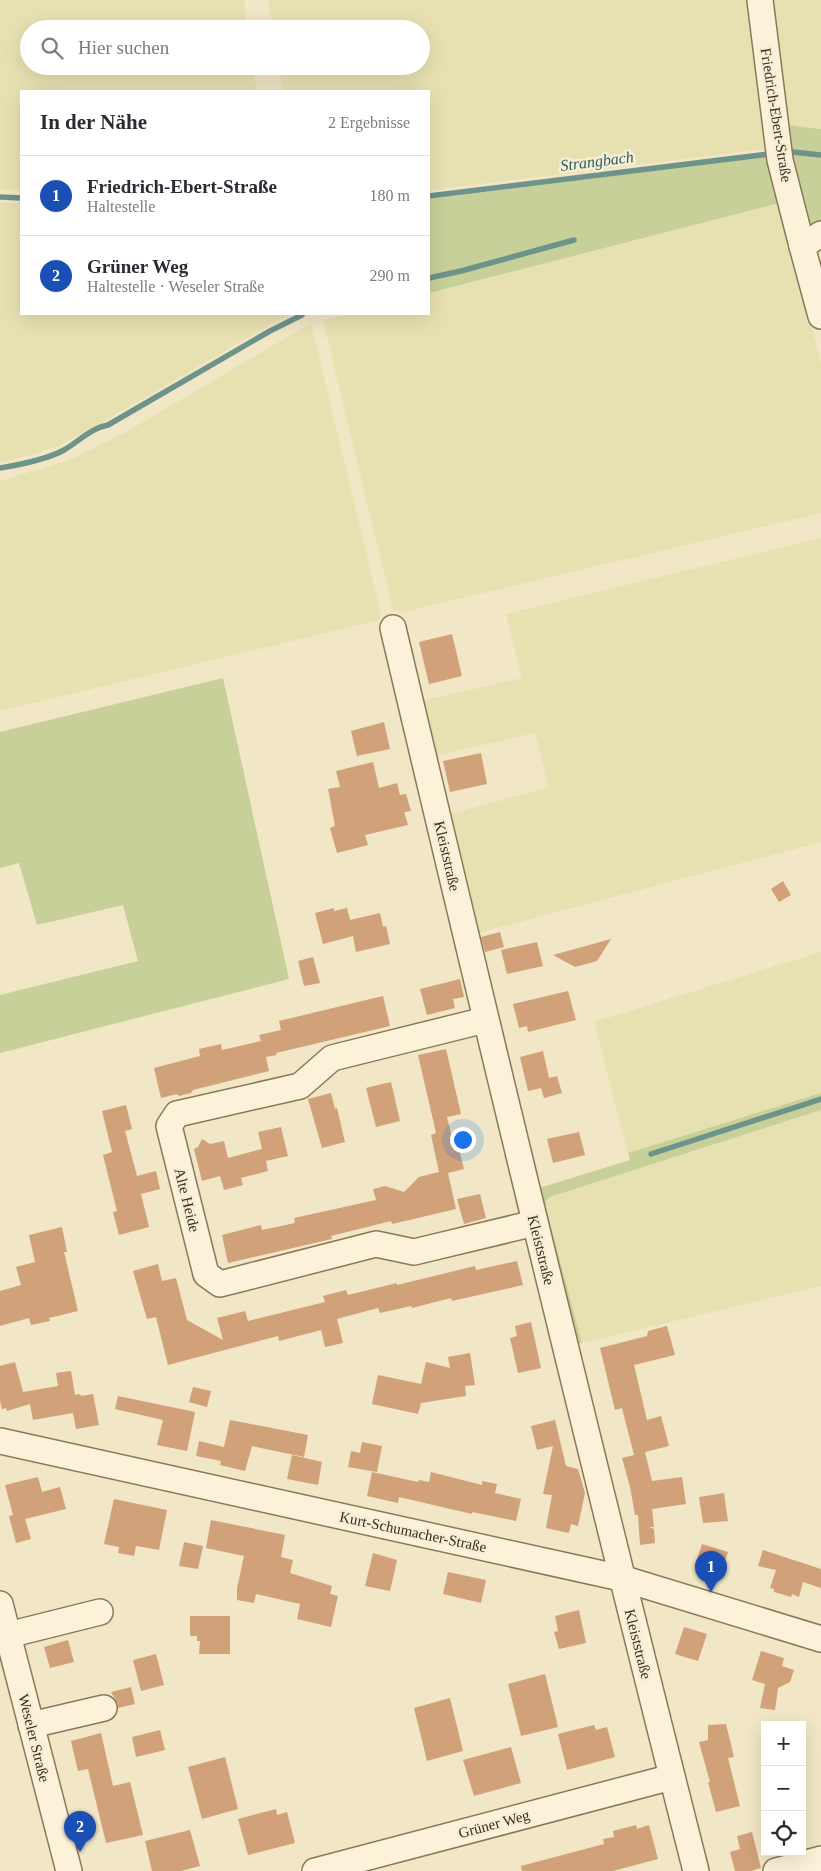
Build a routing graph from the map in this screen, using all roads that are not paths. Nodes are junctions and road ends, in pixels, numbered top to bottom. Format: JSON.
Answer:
{"nodes":[{"id":1,"x":760,"y":0,"type":"edge"},
{"id":2,"x":811,"y":240,"type":"edge"},
{"id":3,"x":821,"y":316,"type":"edge"},
{"id":4,"x":393,"y":628,"type":"dead end"},
{"id":5,"x":485,"y":1020,"type":"junction"},
{"id":6,"x":535,"y":1224,"type":"junction"},
{"id":7,"x":0,"y":1441,"type":"edge"},
{"id":8,"x":621,"y":1578,"type":"junction"},
{"id":9,"x":0,"y":1604,"type":"edge"},
{"id":10,"x":100,"y":1612,"type":"dead end"},
{"id":11,"x":8,"y":1634,"type":"junction"},
{"id":12,"x":821,"y":1639,"type":"edge"},
{"id":13,"x":7,"y":1663,"type":"edge"},
{"id":14,"x":104,"y":1708,"type":"dead end"},
{"id":15,"x":31,"y":1725,"type":"junction"},
{"id":16,"x":672,"y":1777,"type":"junction"},
{"id":17,"x":821,"y":1859,"type":"edge"},
{"id":18,"x":387,"y":1862,"type":"edge"},
{"id":19,"x":69,"y":1871,"type":"edge"},
{"id":20,"x":315,"y":1871,"type":"edge"},
{"id":21,"x":696,"y":1871,"type":"edge"},
{"id":22,"x":776,"y":1871,"type":"edge"}],
"edges":[{"from":1,"to":2,"type":"street","name":"Friedrich-Ebert-Straße"},
{"from":2,"to":3,"type":"street","name":"Friedrich-Ebert-Straße"},
{"from":4,"to":5,"type":"street","name":"Kleiststraße"},
{"from":5,"to":6,"type":"street","name":"Kleiststraße"},
{"from":5,"to":6,"type":"street","name":"Alte Heide"},
{"from":6,"to":8,"type":"street","name":"Kleiststraße"},
{"from":7,"to":8,"type":"street","name":"Kurt-Schumacher-Straße"},
{"from":8,"to":12,"type":"street","name":"Kurt-Schumacher-Straße"},
{"from":8,"to":16,"type":"street","name":"Kleiststraße"},
{"from":9,"to":11,"type":"street","name":"Weseler Straße"},
{"from":10,"to":11,"type":"street"},
{"from":11,"to":13,"type":"street","name":"Weseler Straße"},
{"from":13,"to":15,"type":"street","name":"Weseler Straße"},
{"from":14,"to":15,"type":"street"},
{"from":15,"to":19,"type":"street","name":"Weseler Straße"},
{"from":16,"to":18,"type":"street","name":"Grüner Weg"},
{"from":16,"to":21,"type":"street","name":"Kleiststraße"},
{"from":17,"to":22,"type":"street"},
{"from":18,"to":20,"type":"street","name":"Grüner Weg"}]}
